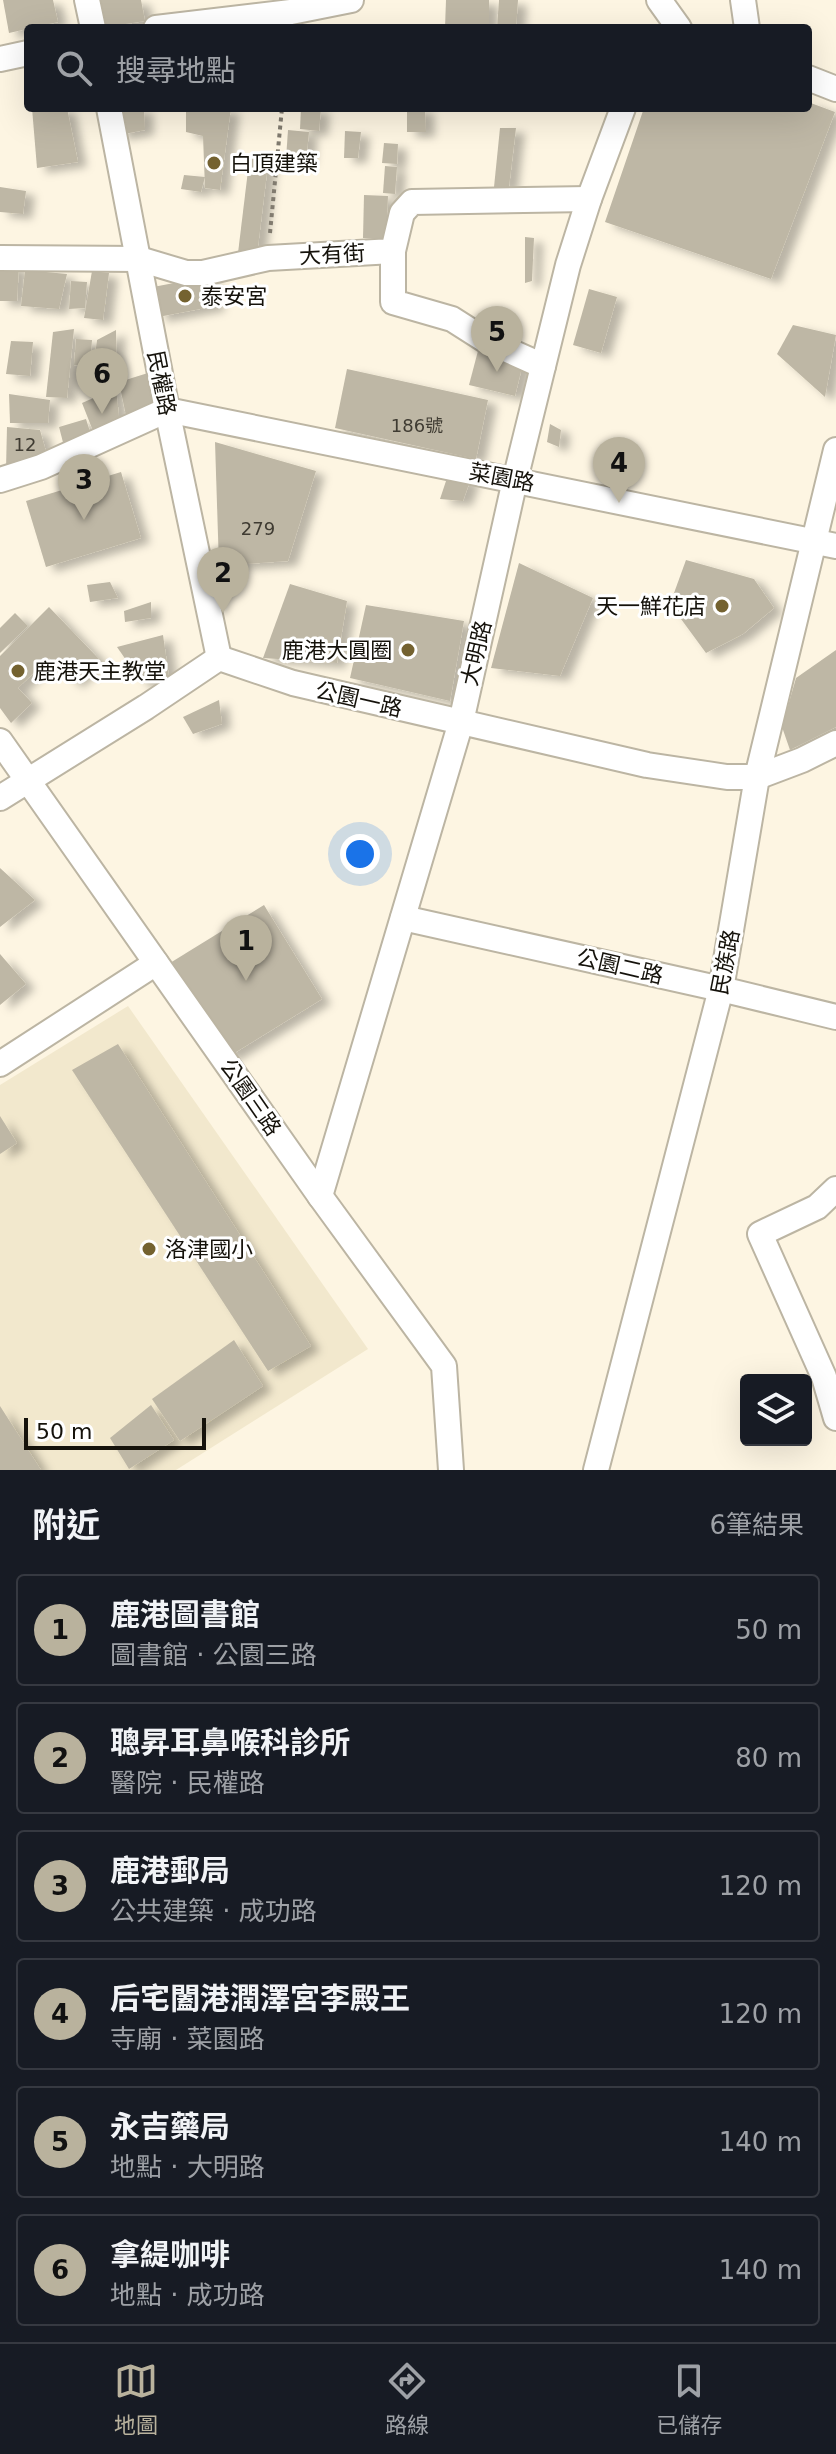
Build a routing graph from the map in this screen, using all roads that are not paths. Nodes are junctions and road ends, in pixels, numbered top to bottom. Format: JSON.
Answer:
{"nodes":[{"id":1,"x":87,"y":0,"type":"edge"},
{"id":2,"x":351,"y":0,"type":"edge"},
{"id":3,"x":659,"y":0,"type":"edge"},
{"id":4,"x":743,"y":0,"type":"edge"},
{"id":5,"x":92,"y":24,"type":"edge"},
{"id":6,"x":190,"y":24,"type":"edge"},
{"id":7,"x":676,"y":24,"type":"edge"},
{"id":8,"x":746,"y":24,"type":"edge"},
{"id":9,"x":24,"y":54,"type":"edge"},
{"id":10,"x":0,"y":59,"type":"edge"},
{"id":11,"x":812,"y":80,"type":"edge"},
{"id":12,"x":836,"y":89,"type":"edge"},
{"id":13,"x":110,"y":112,"type":"edge"},
{"id":14,"x":622,"y":112,"type":"edge"},
{"id":15,"x":589,"y":199,"type":"junction"},
{"id":16,"x":393,"y":251,"type":"junction"},
{"id":17,"x":0,"y":258,"type":"edge"},
{"id":18,"x":139,"y":259,"type":"junction"},
{"id":19,"x":543,"y":366,"type":"junction"},
{"id":20,"x":167,"y":410,"type":"junction"},
{"id":21,"x":836,"y":450,"type":"edge"},
{"id":22,"x":0,"y":480,"type":"edge"},
{"id":23,"x":515,"y":480,"type":"junction"},
{"id":24,"x":824,"y":544,"type":"edge"},
{"id":25,"x":219,"y":658,"type":"junction"},
{"id":26,"x":461,"y":722,"type":"junction"},
{"id":27,"x":0,"y":741,"type":"edge"},
{"id":28,"x":836,"y":743,"type":"edge"},
{"id":29,"x":757,"y":777,"type":"junction"},
{"id":30,"x":27,"y":781,"type":"junction"},
{"id":31,"x":0,"y":798,"type":"edge"},
{"id":32,"x":403,"y":918,"type":"junction"},
{"id":33,"x":156,"y":963,"type":"junction"},
{"id":34,"x":721,"y":989,"type":"junction"},
{"id":35,"x":834,"y":1015,"type":"edge"},
{"id":36,"x":0,"y":1064,"type":"edge"},
{"id":37,"x":836,"y":1189,"type":"edge"},
{"id":38,"x":320,"y":1196,"type":"junction"},
{"id":39,"x":836,"y":1418,"type":"edge"},
{"id":40,"x":451,"y":1470,"type":"edge"},
{"id":41,"x":596,"y":1470,"type":"edge"}],
"edges":[{"from":1,"to":5,"type":"street"},
{"from":2,"to":6,"type":"street"},
{"from":3,"to":7,"type":"street"},
{"from":4,"to":8,"type":"street"},
{"from":9,"to":10,"type":"street"},
{"from":11,"to":12,"type":"street"},
{"from":13,"to":18,"type":"street","name":"民權路"},
{"from":14,"to":15,"type":"street","name":"大明路"},
{"from":15,"to":16,"type":"street","name":"大有街"},
{"from":15,"to":19,"type":"street","name":"大明路"},
{"from":16,"to":18,"type":"street","name":"大有街"},
{"from":16,"to":19,"type":"street"},
{"from":17,"to":18,"type":"street","name":"大有街"},
{"from":18,"to":20,"type":"street","name":"民權路"},
{"from":19,"to":23,"type":"street","name":"大明路"},
{"from":20,"to":22,"type":"street"},
{"from":20,"to":23,"type":"street","name":"菜園路"},
{"from":20,"to":25,"type":"street","name":"民權路"},
{"from":21,"to":24,"type":"street","name":"民族路"},
{"from":23,"to":24,"type":"street","name":"菜園路"},
{"from":23,"to":26,"type":"street","name":"大明路"},
{"from":24,"to":29,"type":"street","name":"民族路"},
{"from":25,"to":26,"type":"street","name":"公園一路"},
{"from":25,"to":30,"type":"street"},
{"from":26,"to":29,"type":"street","name":"公園一路"},
{"from":26,"to":32,"type":"street","name":"大明路"},
{"from":27,"to":30,"type":"street","name":"公園三路"},
{"from":28,"to":29,"type":"street"},
{"from":29,"to":34,"type":"street","name":"民族路"},
{"from":30,"to":31,"type":"street"},
{"from":30,"to":33,"type":"street","name":"公園三路"},
{"from":32,"to":34,"type":"street","name":"公園二路"},
{"from":32,"to":38,"type":"street","name":"大明路"},
{"from":33,"to":36,"type":"street"},
{"from":33,"to":38,"type":"street","name":"公園三路"},
{"from":34,"to":35,"type":"street","name":"公園二路"},
{"from":34,"to":41,"type":"street","name":"民族路"},
{"from":37,"to":39,"type":"street"},
{"from":38,"to":40,"type":"street","name":"公園三路"}]}
